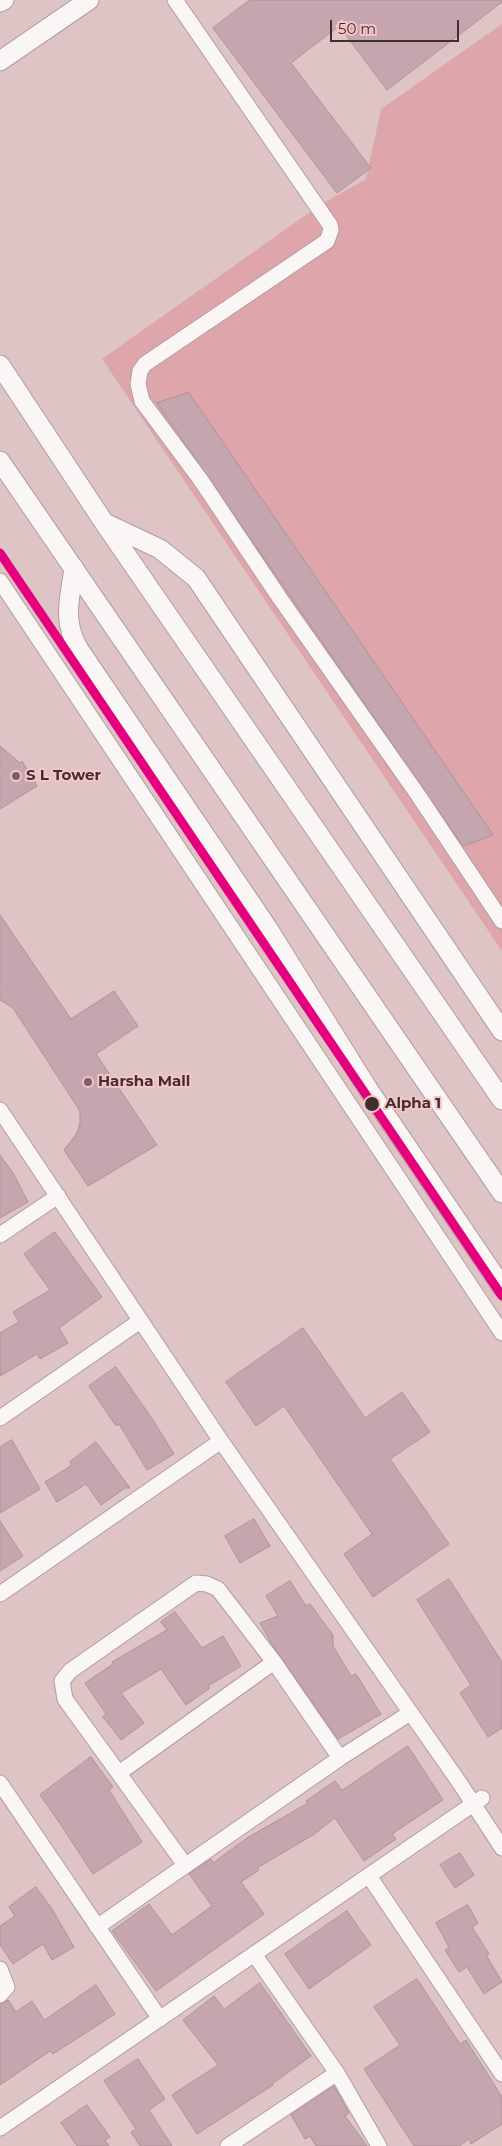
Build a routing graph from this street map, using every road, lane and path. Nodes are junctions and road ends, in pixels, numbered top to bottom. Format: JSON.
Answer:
{"nodes":[{"id":1,"x":4,"y":0,"type":"edge"},
{"id":2,"x":89,"y":0,"type":"edge"},
{"id":3,"x":175,"y":0,"type":"edge"},
{"id":4,"x":0,"y":2,"type":"edge"},
{"id":5,"x":0,"y":61,"type":"edge"},
{"id":6,"x":0,"y":365,"type":"edge"},
{"id":7,"x":0,"y":461,"type":"edge"},
{"id":8,"x":106,"y":524,"type":"junction"},
{"id":9,"x":74,"y":568,"type":"junction"},
{"id":10,"x":0,"y":581,"type":"edge"},
{"id":11,"x":502,"y":922,"type":"edge"},
{"id":12,"x":502,"y":1031,"type":"edge"},
{"id":13,"x":502,"y":1100,"type":"edge"},
{"id":14,"x":0,"y":1110,"type":"edge"},
{"id":15,"x":502,"y":1193,"type":"edge"},
{"id":16,"x":58,"y":1196,"type":"junction"},
{"id":17,"x":0,"y":1236,"type":"edge"},
{"id":18,"x":502,"y":1287,"type":"edge"},
{"id":19,"x":140,"y":1321,"type":"junction"},
{"id":20,"x":502,"y":1333,"type":"edge"},
{"id":21,"x":0,"y":1418,"type":"edge"},
{"id":22,"x":220,"y":1441,"type":"junction"},
{"id":23,"x":0,"y":1594,"type":"edge"},
{"id":24,"x":274,"y":1662,"type":"junction"},
{"id":25,"x":410,"y":1713,"type":"junction"},
{"id":26,"x":340,"y":1758,"type":"junction"},
{"id":27,"x":119,"y":1773,"type":"junction"},
{"id":28,"x":0,"y":1783,"type":"edge"},
{"id":29,"x":478,"y":1801,"type":"junction"},
{"id":30,"x":502,"y":1848,"type":"edge"},
{"id":31,"x":185,"y":1865,"type":"junction"},
{"id":32,"x":369,"y":1876,"type":"junction"},
{"id":33,"x":97,"y":1927,"type":"junction"},
{"id":34,"x":254,"y":1954,"type":"junction"},
{"id":35,"x":0,"y":1969,"type":"edge"},
{"id":36,"x":0,"y":1996,"type":"edge"},
{"id":37,"x":160,"y":2019,"type":"junction"},
{"id":38,"x":337,"y":2073,"type":"junction"},
{"id":39,"x":502,"y":2074,"type":"edge"},
{"id":40,"x":0,"y":2128,"type":"edge"},
{"id":41,"x":228,"y":2146,"type":"edge"},
{"id":42,"x":378,"y":2146,"type":"edge"}],
"edges":[{"from":1,"to":4,"type":"street"},
{"from":2,"to":5,"type":"street"},
{"from":3,"to":11,"type":"street"},
{"from":6,"to":8,"type":"street"},
{"from":7,"to":9,"type":"street"},
{"from":8,"to":12,"type":"street"},
{"from":8,"to":13,"type":"street"},
{"from":9,"to":15,"type":"street"},
{"from":9,"to":18,"type":"street"},
{"from":10,"to":20,"type":"street"},
{"from":14,"to":16,"type":"street"},
{"from":16,"to":17,"type":"street"},
{"from":16,"to":19,"type":"street"},
{"from":19,"to":21,"type":"street"},
{"from":19,"to":22,"type":"street"},
{"from":22,"to":23,"type":"street"},
{"from":22,"to":25,"type":"street"},
{"from":24,"to":26,"type":"street"},
{"from":24,"to":27,"type":"street"},
{"from":24,"to":27,"type":"street"},
{"from":25,"to":26,"type":"street"},
{"from":25,"to":29,"type":"street"},
{"from":26,"to":31,"type":"street"},
{"from":27,"to":31,"type":"street"},
{"from":28,"to":33,"type":"street"},
{"from":29,"to":30,"type":"street"},
{"from":29,"to":32,"type":"street"},
{"from":31,"to":33,"type":"street"},
{"from":32,"to":34,"type":"street"},
{"from":32,"to":39,"type":"street"},
{"from":33,"to":37,"type":"street"},
{"from":34,"to":37,"type":"street"},
{"from":34,"to":38,"type":"street"},
{"from":35,"to":36,"type":"street"},
{"from":37,"to":40,"type":"street"},
{"from":38,"to":41,"type":"street"},
{"from":38,"to":42,"type":"street"}]}
